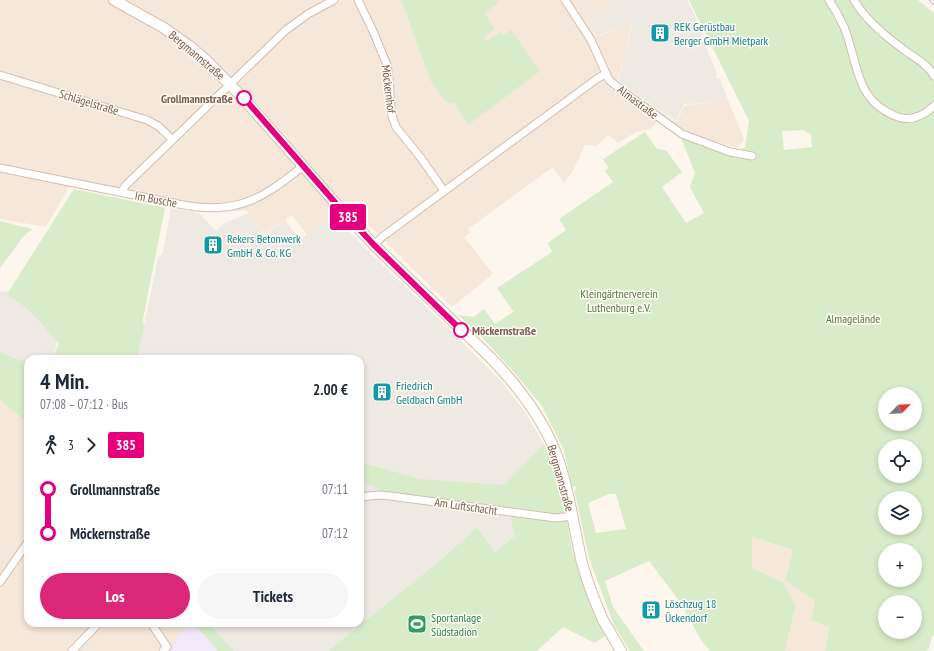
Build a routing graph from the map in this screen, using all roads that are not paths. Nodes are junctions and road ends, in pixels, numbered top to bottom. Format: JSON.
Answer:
{"nodes":[{"id":1,"x":114,"y":0,"type":"edge"},
{"id":2,"x":334,"y":0,"type":"edge"},
{"id":3,"x":358,"y":0,"type":"edge"},
{"id":4,"x":564,"y":0,"type":"edge"},
{"id":5,"x":829,"y":0,"type":"edge"},
{"id":6,"x":854,"y":0,"type":"edge"},
{"id":7,"x":606,"y":74,"type":"junction"},
{"id":8,"x":0,"y":75,"type":"edge"},
{"id":9,"x":934,"y":76,"type":"edge"},
{"id":10,"x":230,"y":83,"type":"junction"},
{"id":11,"x":934,"y":106,"type":"edge"},
{"id":12,"x":172,"y":139,"type":"junction"},
{"id":13,"x":752,"y":156,"type":"dead end"},
{"id":14,"x":303,"y":166,"type":"junction"},
{"id":15,"x":0,"y":168,"type":"edge"},
{"id":16,"x":444,"y":191,"type":"junction"},
{"id":17,"x":121,"y":192,"type":"junction"},
{"id":18,"x":374,"y":245,"type":"junction"},
{"id":19,"x":364,"y":497,"type":"edge"},
{"id":20,"x":572,"y":516,"type":"junction"},
{"id":21,"x":24,"y":548,"type":"edge"},
{"id":22,"x":0,"y":582,"type":"edge"},
{"id":23,"x":95,"y":627,"type":"edge"},
{"id":24,"x":154,"y":627,"type":"edge"},
{"id":25,"x":72,"y":651,"type":"edge"},
{"id":26,"x":163,"y":651,"type":"edge"},
{"id":27,"x":621,"y":651,"type":"edge"}],
"edges":[{"from":1,"to":10,"type":"street","name":"Bergmannstraße"},
{"from":2,"to":10,"type":"street"},
{"from":3,"to":16,"type":"street","name":"Möckernhof"},
{"from":4,"to":7,"type":"street","name":"Almastraße"},
{"from":5,"to":11,"type":"street"},
{"from":6,"to":9,"type":"street"},
{"from":7,"to":13,"type":"street","name":"Almastraße"},
{"from":7,"to":16,"type":"street"},
{"from":8,"to":12,"type":"street","name":"Schlägelstraße"},
{"from":10,"to":12,"type":"street"},
{"from":10,"to":14,"type":"street","name":"Bergmannstraße"},
{"from":12,"to":17,"type":"street"},
{"from":14,"to":17,"type":"street","name":"Im Busche"},
{"from":14,"to":18,"type":"street","name":"Bergmannstraße"},
{"from":15,"to":17,"type":"street","name":"Im Busche"},
{"from":16,"to":18,"type":"street"},
{"from":18,"to":20,"type":"street","name":"Bergmannstraße"},
{"from":19,"to":20,"type":"street","name":"Am Luftschacht"},
{"from":20,"to":27,"type":"street","name":"Bergmannstraße"},
{"from":21,"to":22,"type":"street"},
{"from":23,"to":25,"type":"street"},
{"from":24,"to":26,"type":"street"}]}
